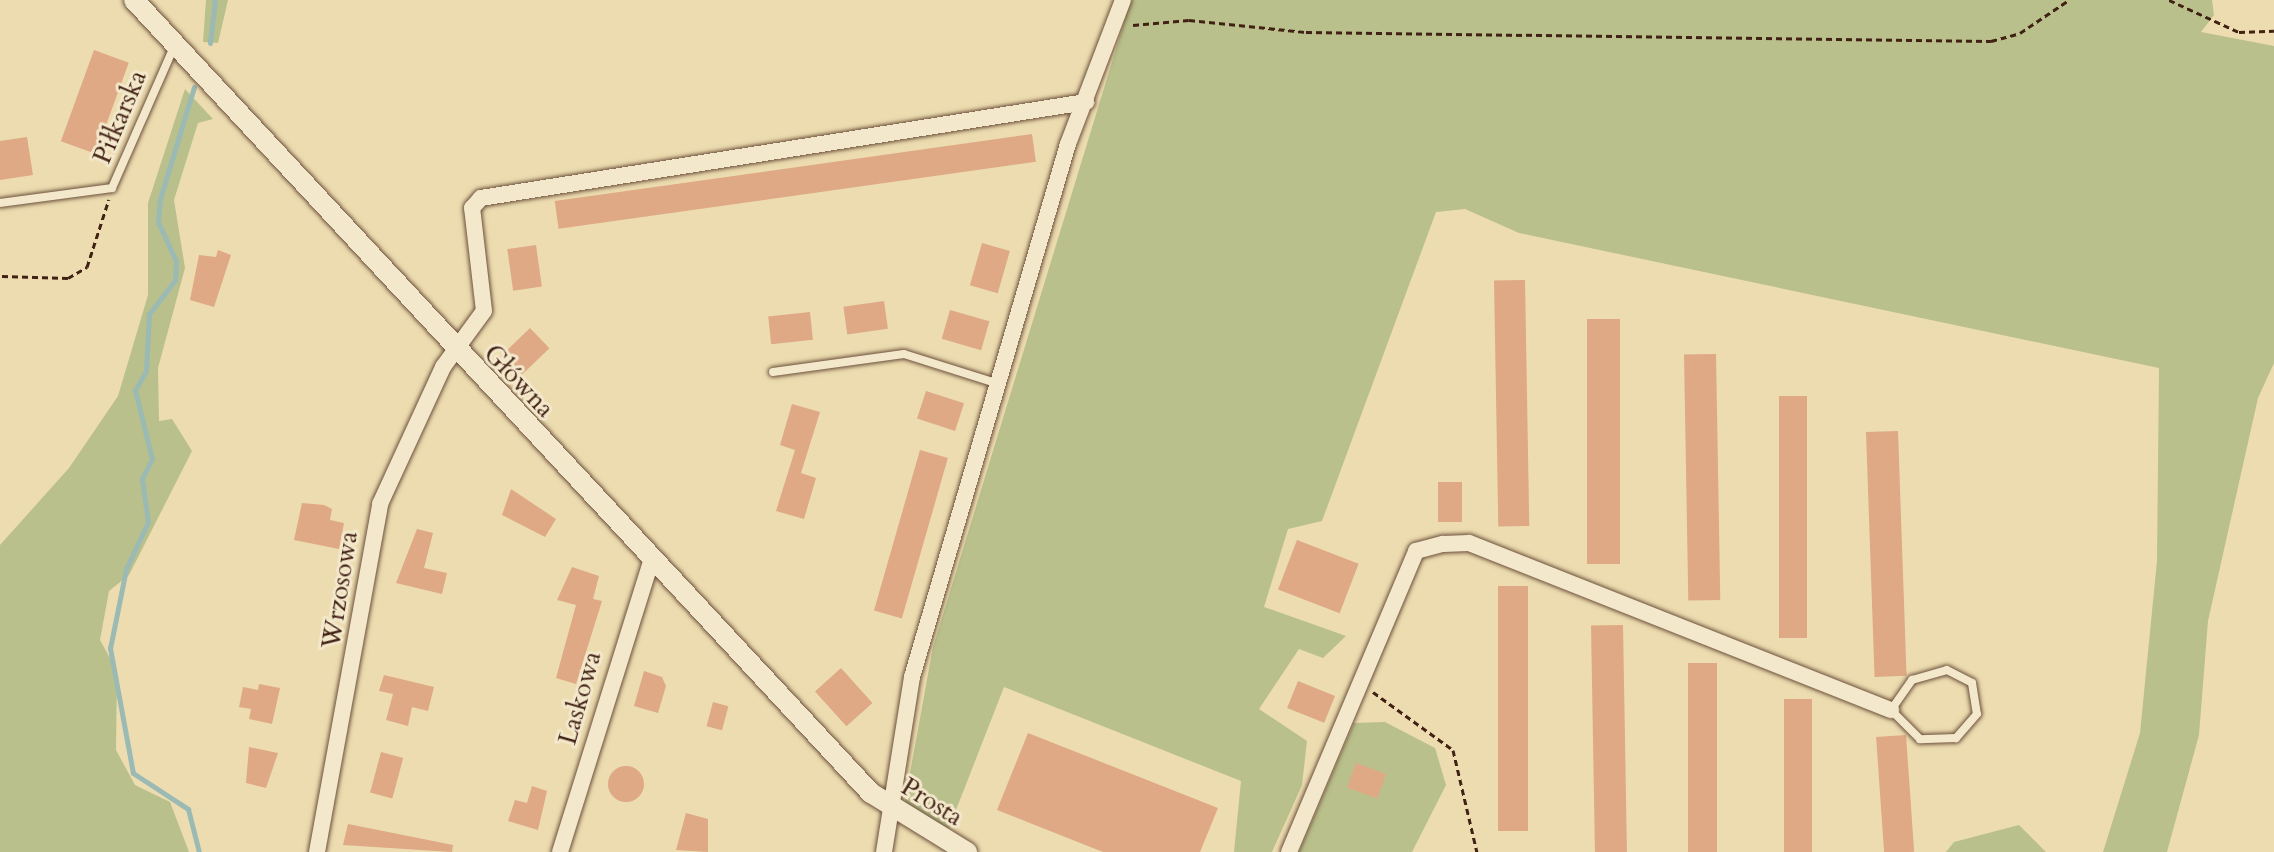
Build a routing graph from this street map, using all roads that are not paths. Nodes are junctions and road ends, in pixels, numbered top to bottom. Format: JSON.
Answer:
{"nodes":[{"id":1,"x":134,"y":0,"type":"edge"},
{"id":2,"x":1123,"y":0,"type":"edge"},
{"id":3,"x":174,"y":46,"type":"junction"},
{"id":4,"x":1086,"y":102,"type":"junction"},
{"id":5,"x":0,"y":203,"type":"edge"},
{"id":6,"x":454,"y":350,"type":"junction"},
{"id":7,"x":773,"y":372,"type":"dead end"},
{"id":8,"x":1000,"y":384,"type":"junction"},
{"id":9,"x":651,"y":561,"type":"junction"},
{"id":10,"x":1891,"y":710,"type":"junction"},
{"id":11,"x":871,"y":793,"type":"joint"},
{"id":12,"x":893,"y":812,"type":"junction"},
{"id":13,"x":317,"y":852,"type":"edge"},
{"id":14,"x":560,"y":852,"type":"edge"},
{"id":15,"x":884,"y":852,"type":"edge"},
{"id":16,"x":967,"y":852,"type":"edge"},
{"id":17,"x":1289,"y":852,"type":"edge"}],
"edges":[{"from":1,"to":3,"type":"street","name":"Główna"},
{"from":2,"to":4,"type":"street"},
{"from":3,"to":5,"type":"lane","name":"Piłkarska"},
{"from":3,"to":6,"type":"street","name":"Główna"},
{"from":4,"to":6,"type":"street","name":"Wrzosowa"},
{"from":4,"to":8,"type":"street"},
{"from":6,"to":9,"type":"street","name":"Główna"},
{"from":6,"to":13,"type":"street","name":"Wrzosowa"},
{"from":7,"to":8,"type":"lane"},
{"from":8,"to":12,"type":"street"},
{"from":9,"to":11,"type":"street","name":"Główna"},
{"from":9,"to":14,"type":"street","name":"Laskowa"},
{"from":10,"to":10,"type":"lane"},
{"from":10,"to":17,"type":"street"},
{"from":11,"to":12,"type":"street","name":"Prosta"},
{"from":12,"to":15,"type":"street"},
{"from":12,"to":16,"type":"street","name":"Prosta"}]}
